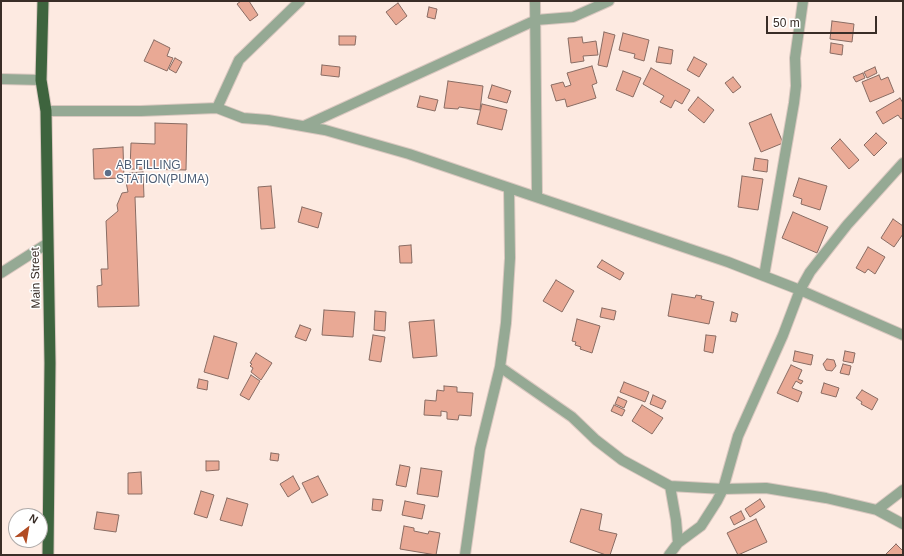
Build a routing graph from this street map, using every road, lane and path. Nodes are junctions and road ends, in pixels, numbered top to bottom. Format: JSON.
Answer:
{"nodes":[{"id":1,"x":43,"y":1,"type":"edge"},
{"id":2,"x":300,"y":1,"type":"edge"},
{"id":3,"x":535,"y":1,"type":"edge"},
{"id":4,"x":609,"y":1,"type":"edge"},
{"id":5,"x":803,"y":1,"type":"edge"},
{"id":6,"x":536,"y":20,"type":"junction"},
{"id":7,"x":1,"y":79,"type":"edge"},
{"id":8,"x":41,"y":80,"type":"junction"},
{"id":9,"x":217,"y":108,"type":"junction"},
{"id":10,"x":46,"y":111,"type":"junction"},
{"id":11,"x":304,"y":126,"type":"junction"},
{"id":12,"x":903,"y":163,"type":"edge"},
{"id":13,"x":509,"y":188,"type":"junction"},
{"id":14,"x":537,"y":196,"type":"junction"},
{"id":15,"x":48,"y":242,"type":"junction"},
{"id":16,"x":1,"y":273,"type":"edge"},
{"id":17,"x":764,"y":276,"type":"junction"},
{"id":18,"x":800,"y":290,"type":"junction"},
{"id":19,"x":903,"y":335,"type":"edge"},
{"id":20,"x":500,"y":368,"type":"junction"},
{"id":21,"x":670,"y":486,"type":"junction"},
{"id":22,"x":723,"y":489,"type":"junction"},
{"id":23,"x":903,"y":490,"type":"edge"},
{"id":24,"x":877,"y":510,"type":"junction"},
{"id":25,"x":903,"y":524,"type":"edge"},
{"id":26,"x":678,"y":543,"type":"junction"},
{"id":27,"x":48,"y":555,"type":"edge"},
{"id":28,"x":465,"y":555,"type":"edge"},
{"id":29,"x":669,"y":555,"type":"edge"}],
"edges":[{"from":1,"to":8,"type":"highway","name":"Main Street"},
{"from":2,"to":9,"type":"street"},
{"from":3,"to":6,"type":"street"},
{"from":4,"to":6,"type":"street"},
{"from":5,"to":17,"type":"street"},
{"from":6,"to":11,"type":"street"},
{"from":6,"to":14,"type":"street"},
{"from":7,"to":8,"type":"street"},
{"from":8,"to":10,"type":"highway","name":"Main Street"},
{"from":9,"to":10,"type":"street"},
{"from":9,"to":11,"type":"street"},
{"from":10,"to":15,"type":"highway","name":"Main Street"},
{"from":11,"to":13,"type":"street"},
{"from":12,"to":18,"type":"street"},
{"from":13,"to":14,"type":"street"},
{"from":13,"to":20,"type":"street"},
{"from":14,"to":17,"type":"street"},
{"from":15,"to":16,"type":"street"},
{"from":15,"to":27,"type":"highway","name":"Main Street"},
{"from":17,"to":18,"type":"street"},
{"from":18,"to":19,"type":"street"},
{"from":18,"to":22,"type":"street"},
{"from":20,"to":21,"type":"street"},
{"from":20,"to":28,"type":"street"},
{"from":21,"to":22,"type":"street"},
{"from":21,"to":26,"type":"street"},
{"from":22,"to":24,"type":"street"},
{"from":22,"to":26,"type":"street"},
{"from":23,"to":24,"type":"street"},
{"from":24,"to":25,"type":"street"},
{"from":26,"to":29,"type":"street"}]}
